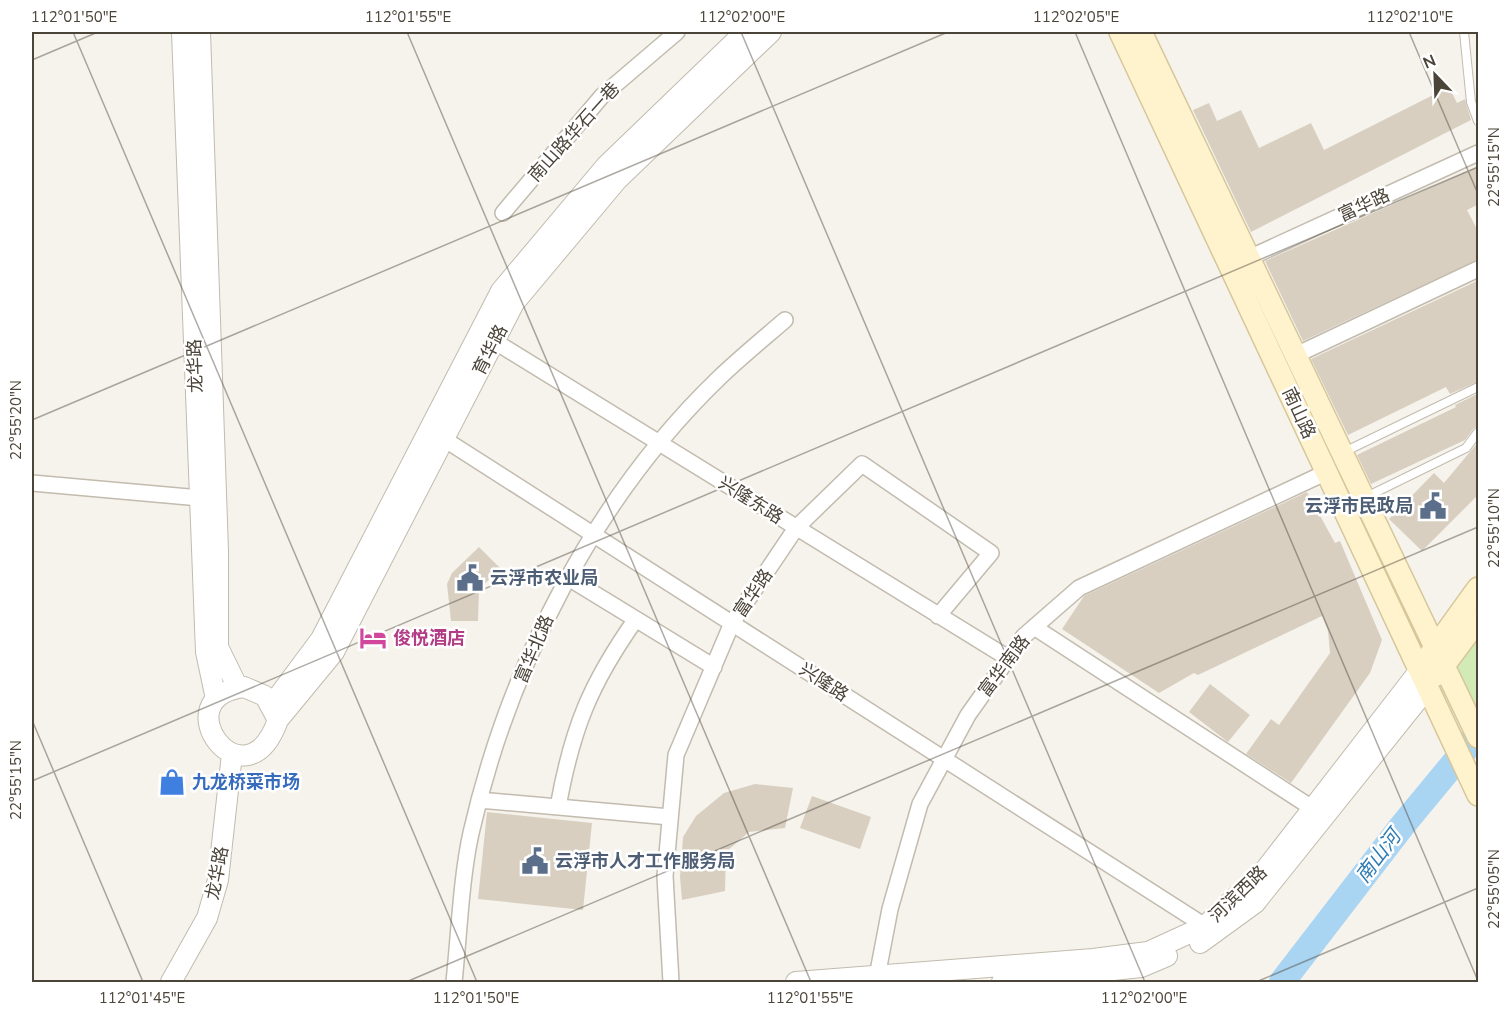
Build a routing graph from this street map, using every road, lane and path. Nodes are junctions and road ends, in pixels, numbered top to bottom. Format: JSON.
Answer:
{"nodes":[{"id":1,"x":182,"y":32,"type":"edge"},
{"id":2,"x":200,"y":32,"type":"edge"},
{"id":3,"x":677,"y":32,"type":"edge"},
{"id":4,"x":745,"y":32,"type":"edge"},
{"id":5,"x":771,"y":32,"type":"edge"},
{"id":6,"x":1120,"y":32,"type":"edge"},
{"id":7,"x":1141,"y":32,"type":"edge"},
{"id":8,"x":1464,"y":32,"type":"edge"},
{"id":9,"x":1479,"y":121,"type":"edge"},
{"id":10,"x":1479,"y":153,"type":"edge"},
{"id":11,"x":503,"y":213,"type":"dead end"},
{"id":12,"x":1249,"y":258,"type":"junction"},
{"id":13,"x":1479,"y":269,"type":"edge"},
{"id":14,"x":785,"y":320,"type":"dead end"},
{"id":15,"x":494,"y":341,"type":"junction"},
{"id":16,"x":1296,"y":355,"type":"junction"},
{"id":17,"x":1479,"y":387,"type":"edge"},
{"id":18,"x":1479,"y":432,"type":"edge"},
{"id":19,"x":444,"y":439,"type":"junction"},
{"id":20,"x":660,"y":444,"type":"junction"},
{"id":21,"x":1343,"y":453,"type":"junction"},
{"id":22,"x":1327,"y":472,"type":"junction"},
{"id":23,"x":32,"y":483,"type":"edge"},
{"id":24,"x":200,"y":498,"type":"junction"},
{"id":25,"x":1364,"y":498,"type":"junction"},
{"id":26,"x":796,"y":528,"type":"junction"},
{"id":27,"x":592,"y":534,"type":"junction"},
{"id":28,"x":567,"y":577,"type":"junction"},
{"id":29,"x":1479,"y":588,"type":"edge"},
{"id":30,"x":938,"y":615,"type":"junction"},
{"id":31,"x":636,"y":620,"type":"junction"},
{"id":32,"x":1479,"y":620,"type":"edge"},
{"id":33,"x":732,"y":623,"type":"junction"},
{"id":34,"x":1034,"y":627,"type":"junction"},
{"id":35,"x":1436,"y":646,"type":"junction"},
{"id":36,"x":1008,"y":658,"type":"junction"},
{"id":37,"x":1445,"y":665,"type":"junction"},
{"id":38,"x":714,"y":667,"type":"junction"},
{"id":39,"x":1424,"y":679,"type":"junction"},
{"id":40,"x":238,"y":688,"type":"junction"},
{"id":41,"x":216,"y":699,"type":"junction"},
{"id":42,"x":275,"y":712,"type":"junction"},
{"id":43,"x":1479,"y":737,"type":"edge"},
{"id":44,"x":232,"y":754,"type":"junction"},
{"id":45,"x":944,"y":759,"type":"junction"},
{"id":46,"x":1479,"y":795,"type":"edge"},
{"id":47,"x":479,"y":800,"type":"junction"},
{"id":48,"x":558,"y":807,"type":"junction"},
{"id":49,"x":1312,"y":808,"type":"junction"},
{"id":50,"x":670,"y":817,"type":"junction"},
{"id":51,"x":1205,"y":926,"type":"junction"},
{"id":52,"x":876,"y":980,"type":"edge"},
{"id":53,"x":171,"y":982,"type":"edge"},
{"id":54,"x":454,"y":982,"type":"edge"},
{"id":55,"x":672,"y":982,"type":"edge"},
{"id":56,"x":796,"y":982,"type":"edge"},
{"id":57,"x":1002,"y":982,"type":"edge"}],
"edges":[{"from":1,"to":24,"type":"street","name":"龙华路"},
{"from":2,"to":40,"type":"street","name":"龙华路"},
{"from":3,"to":11,"type":"street","name":"南山路华石一巷"},
{"from":4,"to":42,"type":"street","name":"育华路"},
{"from":5,"to":15,"type":"street","name":"育华路"},
{"from":6,"to":22,"type":"main road","name":"南山路"},
{"from":7,"to":12,"type":"main road","name":"南山路"},
{"from":8,"to":9,"type":"lane"},
{"from":10,"to":12,"type":"street","name":"富华路"},
{"from":12,"to":16,"type":"main road","name":"南山路"},
{"from":13,"to":16,"type":"street"},
{"from":14,"to":20,"type":"street","name":"富华北路"},
{"from":15,"to":19,"type":"street","name":"育华路"},
{"from":15,"to":20,"type":"street","name":"兴隆东路"},
{"from":16,"to":21,"type":"main road","name":"南山路"},
{"from":17,"to":21,"type":"lane"},
{"from":18,"to":25,"type":"lane"},
{"from":19,"to":27,"type":"street","name":"兴隆路"},
{"from":19,"to":42,"type":"street","name":"育华路"},
{"from":20,"to":26,"type":"street","name":"兴隆东路"},
{"from":20,"to":27,"type":"street","name":"富华北路"},
{"from":21,"to":25,"type":"main road","name":"南山路"},
{"from":22,"to":34,"type":"street","name":"富华南路"},
{"from":22,"to":39,"type":"main road","name":"南山路"},
{"from":23,"to":24,"type":"street"},
{"from":24,"to":41,"type":"street","name":"龙华路"},
{"from":25,"to":35,"type":"main road","name":"南山路"},
{"from":26,"to":30,"type":"street","name":"兴隆东路"},
{"from":26,"to":30,"type":"street","name":"富华路"},
{"from":26,"to":33,"type":"street","name":"富华路"},
{"from":27,"to":28,"type":"street","name":"富华北路"},
{"from":27,"to":33,"type":"street","name":"兴隆路"},
{"from":28,"to":31,"type":"street"},
{"from":28,"to":47,"type":"street","name":"富华北路"},
{"from":29,"to":35,"type":"main road","name":"河滨西路"},
{"from":30,"to":36,"type":"street","name":"兴隆东路"},
{"from":31,"to":38,"type":"street"},
{"from":31,"to":48,"type":"street"},
{"from":32,"to":37,"type":"main road","name":"河滨西路"},
{"from":33,"to":38,"type":"street","name":"富华路"},
{"from":33,"to":45,"type":"street","name":"兴隆路"},
{"from":34,"to":36,"type":"street","name":"富华南路"},
{"from":34,"to":49,"type":"street"},
{"from":35,"to":37,"type":"main road","name":"南山路"},
{"from":35,"to":39,"type":"main road","name":"河滨西路"},
{"from":36,"to":45,"type":"street","name":"富华南路"},
{"from":37,"to":39,"type":"main road","name":"河滨西路"},
{"from":37,"to":43,"type":"main road","name":"南山路"},
{"from":38,"to":50,"type":"street","name":"富华路"},
{"from":39,"to":46,"type":"main road","name":"南山路"},
{"from":39,"to":49,"type":"street","name":"河滨西路"},
{"from":39,"to":57,"type":"street","name":"河滨西路"},
{"from":40,"to":41,"type":"street"},
{"from":40,"to":42,"type":"street"},
{"from":41,"to":44,"type":"street","name":"龙华路"},
{"from":42,"to":44,"type":"street"},
{"from":44,"to":53,"type":"street","name":"龙华路"},
{"from":45,"to":51,"type":"street","name":"兴隆路"},
{"from":45,"to":52,"type":"street","name":"富华南路"},
{"from":47,"to":48,"type":"street"},
{"from":47,"to":54,"type":"street","name":"富华北路"},
{"from":48,"to":50,"type":"street"},
{"from":49,"to":51,"type":"street","name":"河滨西路"},
{"from":50,"to":55,"type":"street","name":"富华路"},
{"from":51,"to":52,"type":"street","name":"河滨西路"},
{"from":52,"to":56,"type":"street","name":"河滨西路"}]}
